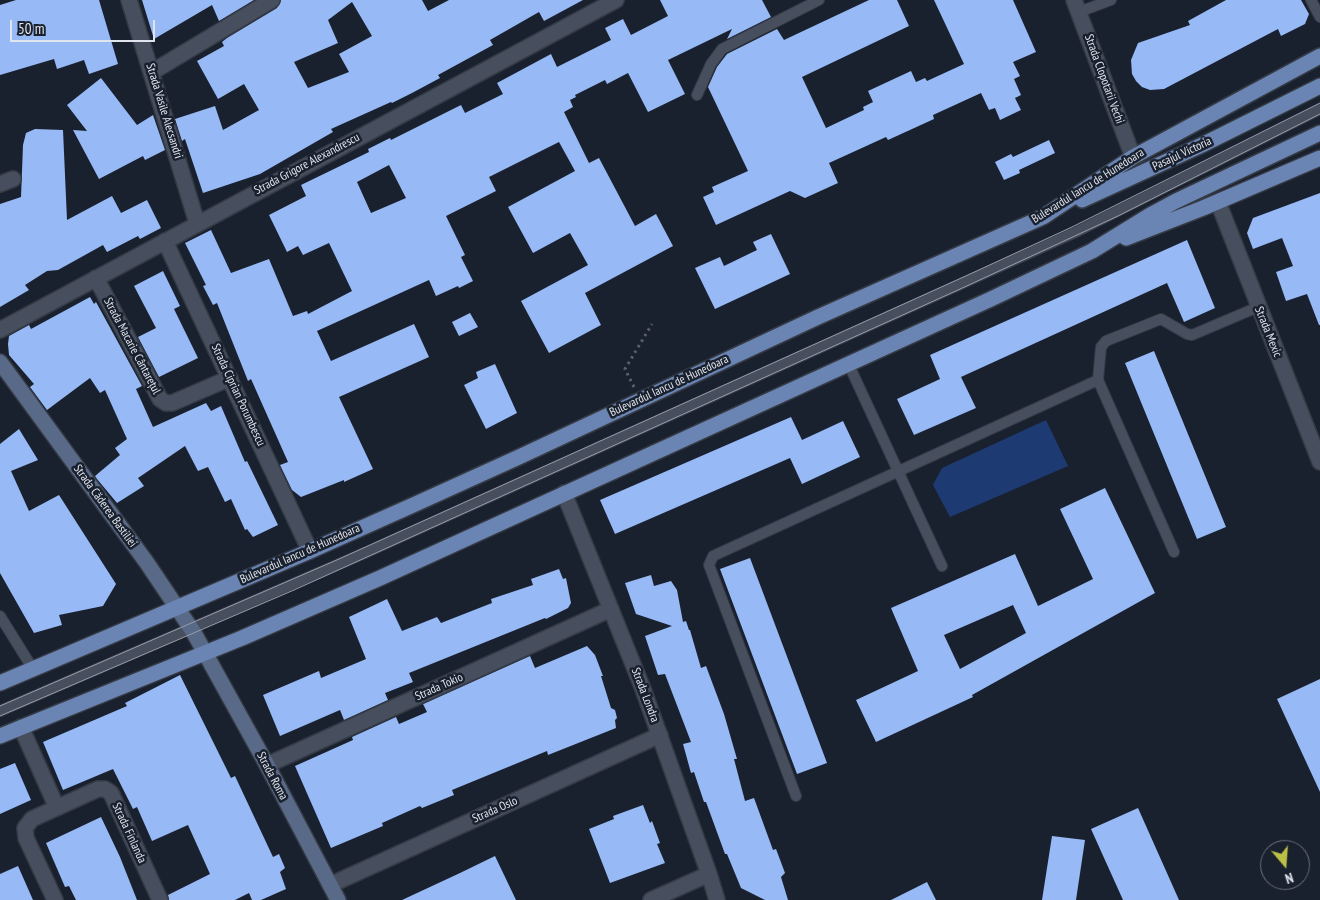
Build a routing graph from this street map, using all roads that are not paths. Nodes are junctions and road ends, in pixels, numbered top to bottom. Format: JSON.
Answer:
{"nodes":[{"id":1,"x":129,"y":0,"type":"edge"},
{"id":2,"x":272,"y":0,"type":"edge"},
{"id":3,"x":616,"y":0,"type":"edge"},
{"id":4,"x":818,"y":0,"type":"edge"},
{"id":5,"x":1111,"y":0,"type":"edge"},
{"id":6,"x":1311,"y":0,"type":"edge"},
{"id":7,"x":1077,"y":6,"type":"edge"},
{"id":8,"x":1320,"y":17,"type":"edge"},
{"id":9,"x":1320,"y":56,"type":"edge"},
{"id":10,"x":152,"y":72,"type":"junction"},
{"id":11,"x":1320,"y":86,"type":"edge"},
{"id":12,"x":697,"y":95,"type":"dead end"},
{"id":13,"x":1320,"y":109,"type":"edge"},
{"id":14,"x":1320,"y":133,"type":"edge"},
{"id":15,"x":1133,"y":157,"type":"junction"},
{"id":16,"x":1320,"y":158,"type":"edge"},
{"id":17,"x":1211,"y":184,"type":"junction"},
{"id":18,"x":1218,"y":202,"type":"junction"},
{"id":19,"x":1043,"y":217,"type":"junction"},
{"id":20,"x":197,"y":223,"type":"junction"},
{"id":21,"x":1078,"y":231,"type":"joint"},
{"id":22,"x":164,"y":241,"type":"junction"},
{"id":23,"x":1092,"y":251,"type":"junction"},
{"id":24,"x":96,"y":278,"type":"junction"},
{"id":25,"x":1258,"y":307,"type":"junction"},
{"id":26,"x":0,"y":330,"type":"edge"},
{"id":27,"x":0,"y":362,"type":"edge"},
{"id":28,"x":848,"y":363,"type":"junction"},
{"id":29,"x":230,"y":378,"type":"junction"},
{"id":30,"x":1098,"y":380,"type":"junction"},
{"id":31,"x":1320,"y":462,"type":"edge"},
{"id":32,"x":898,"y":471,"type":"junction"},
{"id":33,"x":564,"y":494,"type":"junction"},
{"id":34,"x":310,"y":550,"type":"junction"},
{"id":35,"x":1174,"y":552,"type":"dead end"},
{"id":36,"x":942,"y":566,"type":"dead end"},
{"id":37,"x":178,"y":607,"type":"junction"},
{"id":38,"x":611,"y":609,"type":"junction"},
{"id":39,"x":0,"y":616,"type":"edge"},
{"id":40,"x":191,"y":629,"type":"junction"},
{"id":41,"x":205,"y":652,"type":"junction"},
{"id":42,"x":33,"y":669,"type":"junction"},
{"id":43,"x":0,"y":683,"type":"edge"},
{"id":44,"x":0,"y":711,"type":"edge"},
{"id":45,"x":21,"y":727,"type":"junction"},
{"id":46,"x":0,"y":736,"type":"edge"},
{"id":47,"x":660,"y":736,"type":"junction"},
{"id":48,"x":267,"y":765,"type":"junction"},
{"id":49,"x":796,"y":796,"type":"dead end"},
{"id":50,"x":57,"y":808,"type":"junction"},
{"id":51,"x":709,"y":874,"type":"junction"},
{"id":52,"x":330,"y":885,"type":"junction"},
{"id":53,"x":55,"y":900,"type":"edge"},
{"id":54,"x":160,"y":900,"type":"edge"},
{"id":55,"x":338,"y":900,"type":"edge"},
{"id":56,"x":651,"y":900,"type":"edge"},
{"id":57,"x":716,"y":900,"type":"edge"}],
"edges":[{"from":1,"to":10,"type":"street","name":"Strada Vasile Alecsandri"},
{"from":2,"to":10,"type":"street"},
{"from":3,"to":20,"type":"street","name":"Strada Grigore Alexandrescu"},
{"from":4,"to":12,"type":"lane"},
{"from":5,"to":7,"type":"lane"},
{"from":6,"to":8,"type":"lane"},
{"from":7,"to":15,"type":"street","name":"Strada Clopotarii Vechi"},
{"from":9,"to":15,"type":"main road","name":"Bulevardul Iancu de Hunedoara"},
{"from":10,"to":20,"type":"street","name":"Strada Vasile Alecsandri"},
{"from":11,"to":19,"type":"main road","name":"Pasajul Victoria"},
{"from":13,"to":21,"type":"lane","name":"Pasajul Victoria"},
{"from":14,"to":17,"type":"main road"},
{"from":15,"to":19,"type":"main road","name":"Bulevardul Iancu de Hunedoara"},
{"from":16,"to":18,"type":"main road"},
{"from":17,"to":18,"type":"main road"},
{"from":17,"to":23,"type":"main road"},
{"from":18,"to":23,"type":"main road"},
{"from":18,"to":25,"type":"street","name":"Strada Mexic"},
{"from":19,"to":34,"type":"main road","name":"Bulevardul Iancu de Hunedoara"},
{"from":20,"to":22,"type":"street","name":"Strada Grigore Alexandrescu"},
{"from":21,"to":40,"type":"lane","name":"Bulevardul Iancu de Hunedoara"},
{"from":22,"to":24,"type":"street","name":"Strada Grigore Alexandrescu"},
{"from":22,"to":29,"type":"street","name":"Strada Ciprian Porumbescu"},
{"from":23,"to":28,"type":"main road"},
{"from":24,"to":26,"type":"street","name":"Strada Grigore Alexandrescu"},
{"from":24,"to":29,"type":"street","name":"Strada Macarie Cântarețul"},
{"from":25,"to":30,"type":"lane"},
{"from":25,"to":31,"type":"street","name":"Strada Mexic"},
{"from":27,"to":37,"type":"street","name":"Strada Căderea Bastiliei"},
{"from":28,"to":32,"type":"lane"},
{"from":28,"to":33,"type":"main road"},
{"from":29,"to":34,"type":"street","name":"Strada Ciprian Porumbescu"},
{"from":30,"to":32,"type":"lane"},
{"from":30,"to":35,"type":"lane"},
{"from":32,"to":36,"type":"lane"},
{"from":32,"to":49,"type":"lane"},
{"from":33,"to":38,"type":"street","name":"Strada Londra"},
{"from":33,"to":41,"type":"main road"},
{"from":34,"to":37,"type":"main road","name":"Bulevardul Iancu de Hunedoara"},
{"from":37,"to":40,"type":"street","name":"Strada Căderea Bastiliei"},
{"from":37,"to":42,"type":"main road","name":"Bulevardul Iancu de Hunedoara"},
{"from":38,"to":47,"type":"street","name":"Strada Londra"},
{"from":38,"to":48,"type":"street","name":"Strada Tokio"},
{"from":39,"to":42,"type":"lane"},
{"from":40,"to":41,"type":"street","name":"Strada Căderea Bastiliei"},
{"from":40,"to":44,"type":"lane","name":"Bulevardul Iancu de Hunedoara"},
{"from":41,"to":45,"type":"main road"},
{"from":41,"to":48,"type":"street","name":"Strada Roma"},
{"from":42,"to":43,"type":"main road","name":"Bulevardul Iancu de Hunedoara"},
{"from":45,"to":46,"type":"main road"},
{"from":45,"to":50,"type":"street"},
{"from":47,"to":51,"type":"street","name":"Strada Londra"},
{"from":47,"to":52,"type":"street","name":"Strada Oslo"},
{"from":48,"to":52,"type":"street","name":"Strada Roma"},
{"from":50,"to":53,"type":"street","name":"Strada Finlanda"},
{"from":50,"to":54,"type":"street","name":"Strada Finlanda"},
{"from":51,"to":56,"type":"street"},
{"from":51,"to":57,"type":"street","name":"Strada Londra"},
{"from":52,"to":55,"type":"street","name":"Strada Roma"}]}
